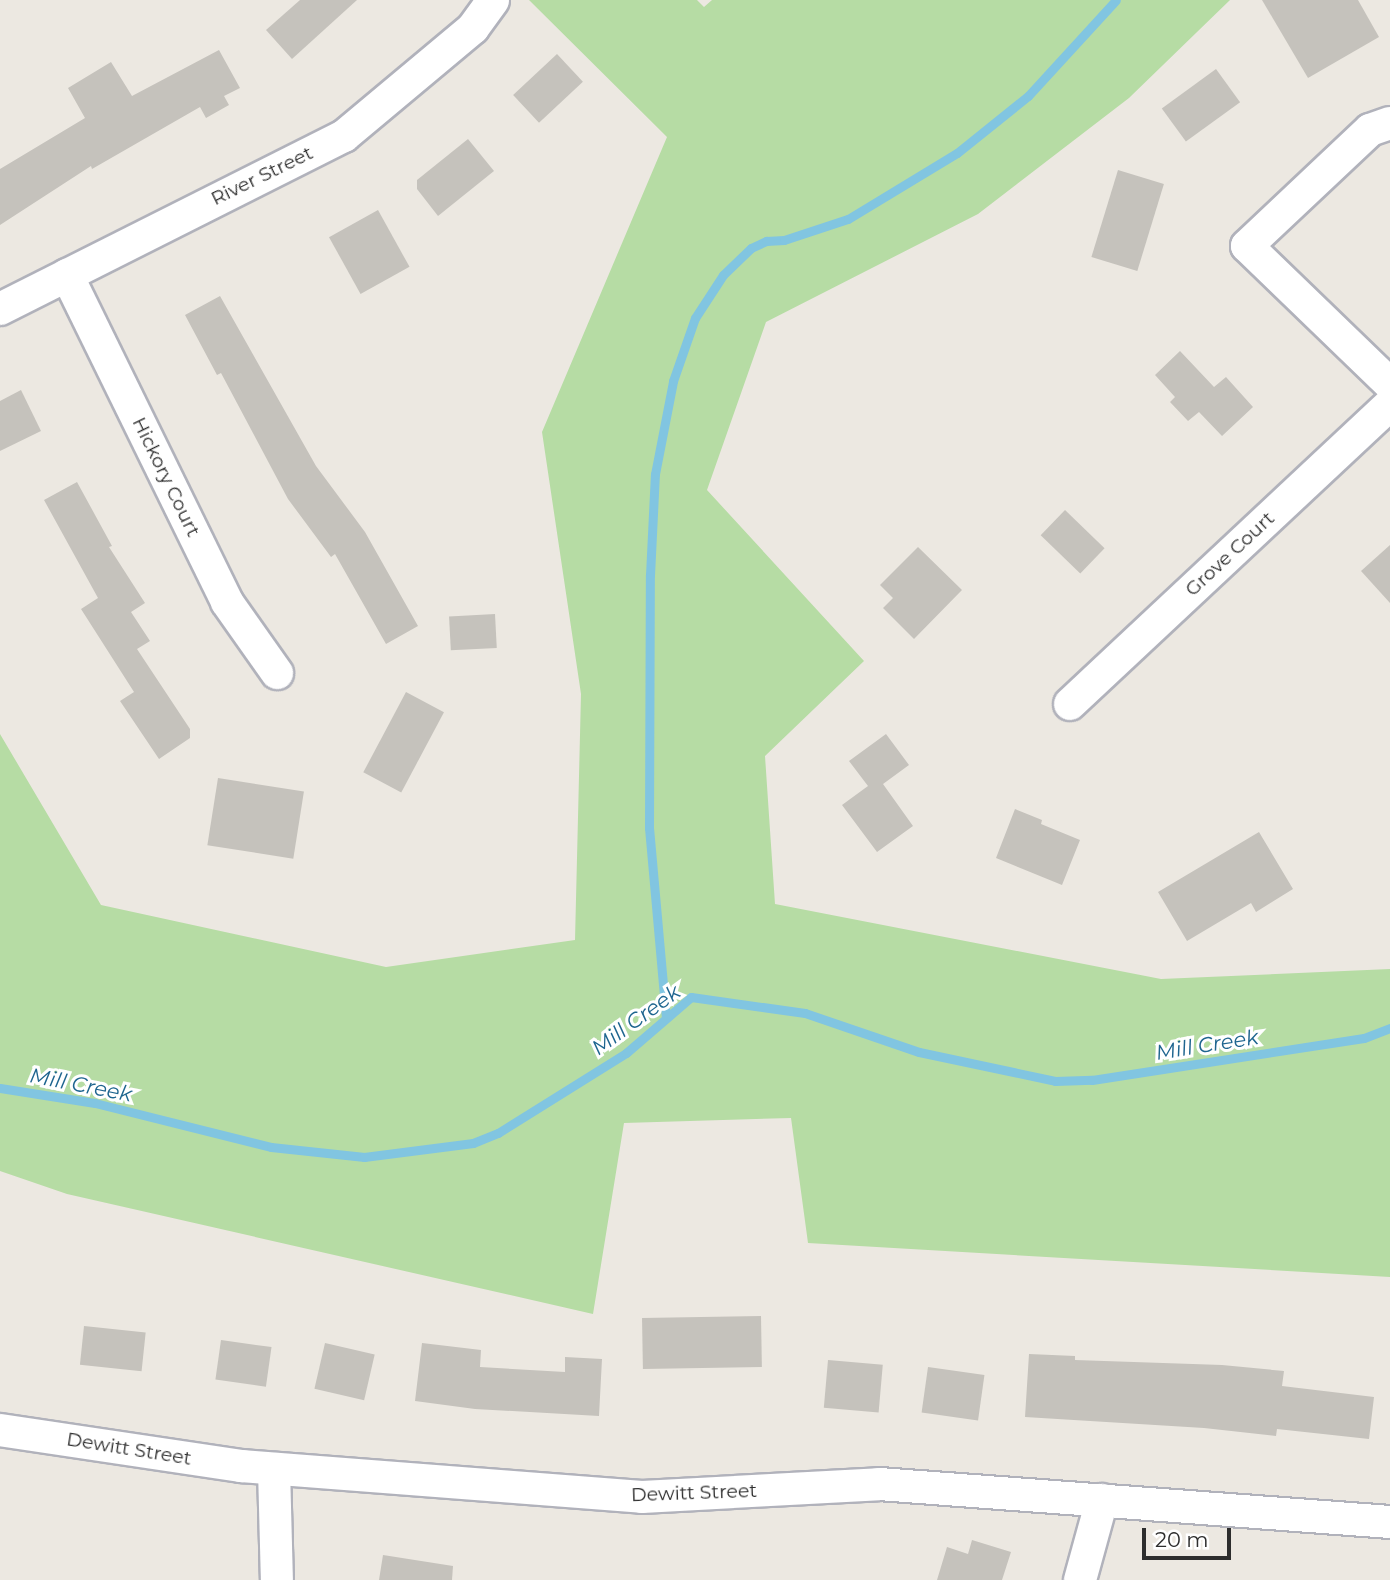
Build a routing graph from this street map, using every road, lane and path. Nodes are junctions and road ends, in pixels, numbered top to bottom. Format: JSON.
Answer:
{"nodes":[{"id":1,"x":493,"y":0,"type":"edge"},
{"id":2,"x":1390,"y":122,"type":"edge"},
{"id":3,"x":67,"y":275,"type":"junction"},
{"id":4,"x":0,"y":309,"type":"edge"},
{"id":5,"x":1390,"y":384,"type":"edge"},
{"id":6,"x":1390,"y":405,"type":"edge"},
{"id":7,"x":276,"y":673,"type":"dead end"},
{"id":8,"x":1070,"y":704,"type":"dead end"},
{"id":9,"x":0,"y":1430,"type":"edge"},
{"id":10,"x":274,"y":1469,"type":"junction"},
{"id":11,"x":1102,"y":1500,"type":"junction"},
{"id":12,"x":1390,"y":1522,"type":"edge"},
{"id":13,"x":277,"y":1580,"type":"edge"},
{"id":14,"x":1080,"y":1580,"type":"edge"}],
"edges":[{"from":1,"to":3,"type":"street","name":"River Street"},
{"from":2,"to":5,"type":"street"},
{"from":3,"to":4,"type":"street","name":"River Street"},
{"from":3,"to":7,"type":"street","name":"Hickory Court"},
{"from":6,"to":8,"type":"street","name":"Grove Court"},
{"from":9,"to":10,"type":"street","name":"Dewitt Street"},
{"from":10,"to":11,"type":"street","name":"Dewitt Street"},
{"from":10,"to":13,"type":"street"},
{"from":11,"to":12,"type":"street","name":"Dewitt Street"},
{"from":11,"to":14,"type":"street"}]}
